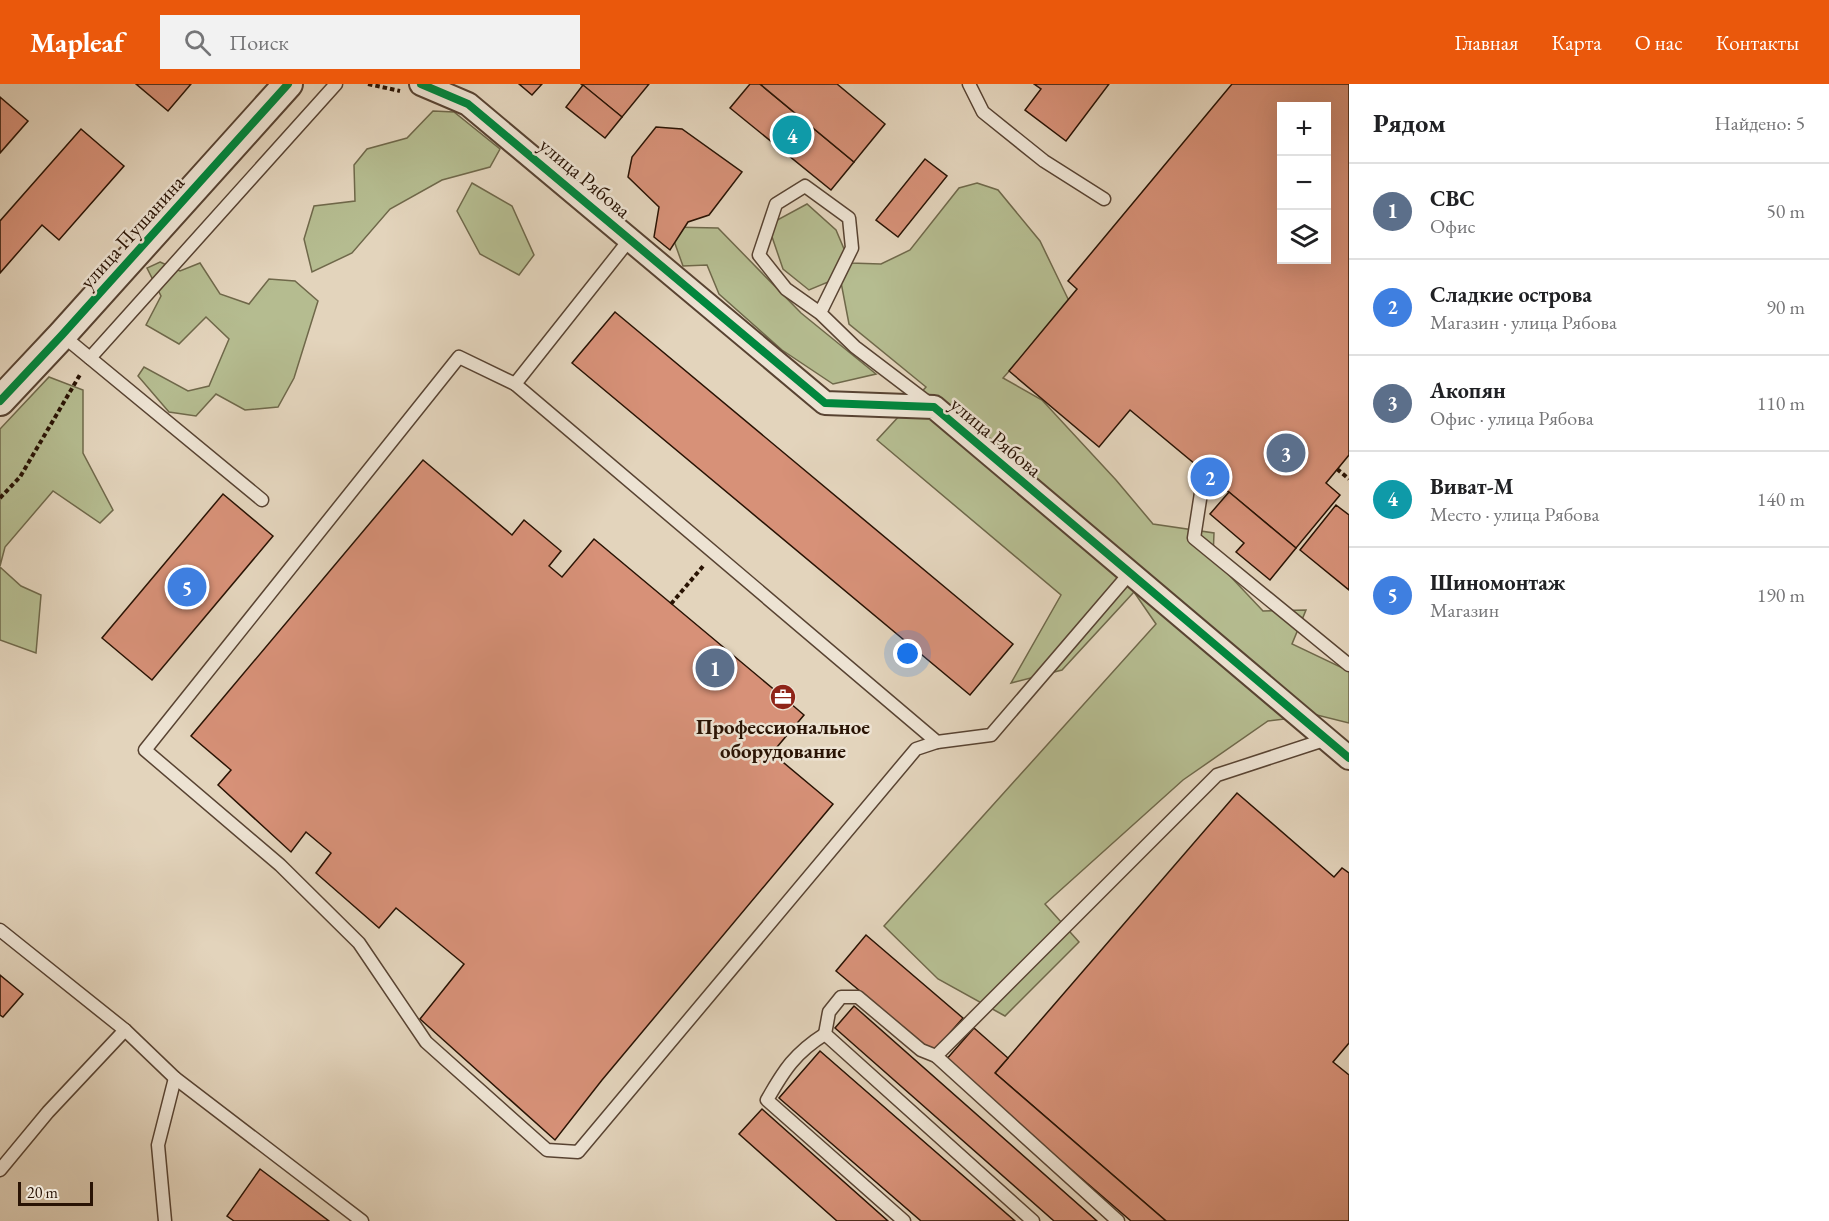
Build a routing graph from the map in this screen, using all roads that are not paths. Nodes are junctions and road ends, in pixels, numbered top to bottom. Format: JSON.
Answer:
{"nodes":[{"id":1,"x":288,"y":84,"type":"edge"},
{"id":2,"x":336,"y":84,"type":"edge"},
{"id":3,"x":421,"y":84,"type":"edge"},
{"id":4,"x":969,"y":84,"type":"edge"},
{"id":5,"x":1104,"y":199,"type":"dead end"},
{"id":6,"x":630,"y":239,"type":"junction"},
{"id":7,"x":820,"y":313,"type":"junction"},
{"id":8,"x":62,"y":335,"type":"junction"},
{"id":9,"x":90,"y":358,"type":"junction"},
{"id":10,"x":515,"y":384,"type":"junction"},
{"id":11,"x":0,"y":401,"type":"edge"},
{"id":12,"x":934,"y":407,"type":"junction"},
{"id":13,"x":1201,"y":493,"type":"dead end"},
{"id":14,"x":262,"y":500,"type":"dead end"},
{"id":15,"x":1130,"y":573,"type":"junction"},
{"id":16,"x":1349,"y":665,"type":"edge"},
{"id":17,"x":1327,"y":739,"type":"junction"},
{"id":18,"x":937,"y":742,"type":"junction"},
{"id":19,"x":1349,"y":758,"type":"edge"},
{"id":20,"x":0,"y":930,"type":"edge"},
{"id":21,"x":124,"y":1030,"type":"junction"},
{"id":22,"x":825,"y":1034,"type":"junction"},
{"id":23,"x":936,"y":1056,"type":"junction"},
{"id":24,"x":175,"y":1078,"type":"junction"},
{"id":25,"x":0,"y":1170,"type":"edge"},
{"id":26,"x":165,"y":1221,"type":"edge"},
{"id":27,"x":362,"y":1221,"type":"edge"},
{"id":28,"x":904,"y":1221,"type":"edge"},
{"id":29,"x":1033,"y":1221,"type":"edge"},
{"id":30,"x":1118,"y":1221,"type":"edge"}],
"edges":[{"from":1,"to":8,"type":"street","name":"улица Пушанина"},
{"from":2,"to":9,"type":"lane"},
{"from":3,"to":6,"type":"street","name":"улица Рябова"},
{"from":4,"to":5,"type":"lane"},
{"from":6,"to":10,"type":"lane"},
{"from":6,"to":12,"type":"street","name":"улица Рябова"},
{"from":7,"to":7,"type":"lane"},
{"from":7,"to":12,"type":"lane"},
{"from":8,"to":9,"type":"lane"},
{"from":8,"to":11,"type":"street","name":"улица Пушанина"},
{"from":9,"to":14,"type":"lane"},
{"from":10,"to":18,"type":"lane"},
{"from":10,"to":18,"type":"lane"},
{"from":12,"to":15,"type":"street","name":"улица Рябова"},
{"from":13,"to":16,"type":"lane"},
{"from":15,"to":17,"type":"street","name":"улица Рябова"},
{"from":15,"to":18,"type":"lane"},
{"from":17,"to":19,"type":"street","name":"улица Рябова"},
{"from":17,"to":23,"type":"lane"},
{"from":20,"to":21,"type":"lane"},
{"from":21,"to":24,"type":"lane"},
{"from":21,"to":25,"type":"lane"},
{"from":22,"to":23,"type":"lane"},
{"from":22,"to":28,"type":"lane"},
{"from":22,"to":29,"type":"lane"},
{"from":23,"to":30,"type":"lane"},
{"from":24,"to":26,"type":"lane"},
{"from":24,"to":27,"type":"lane"}]}
